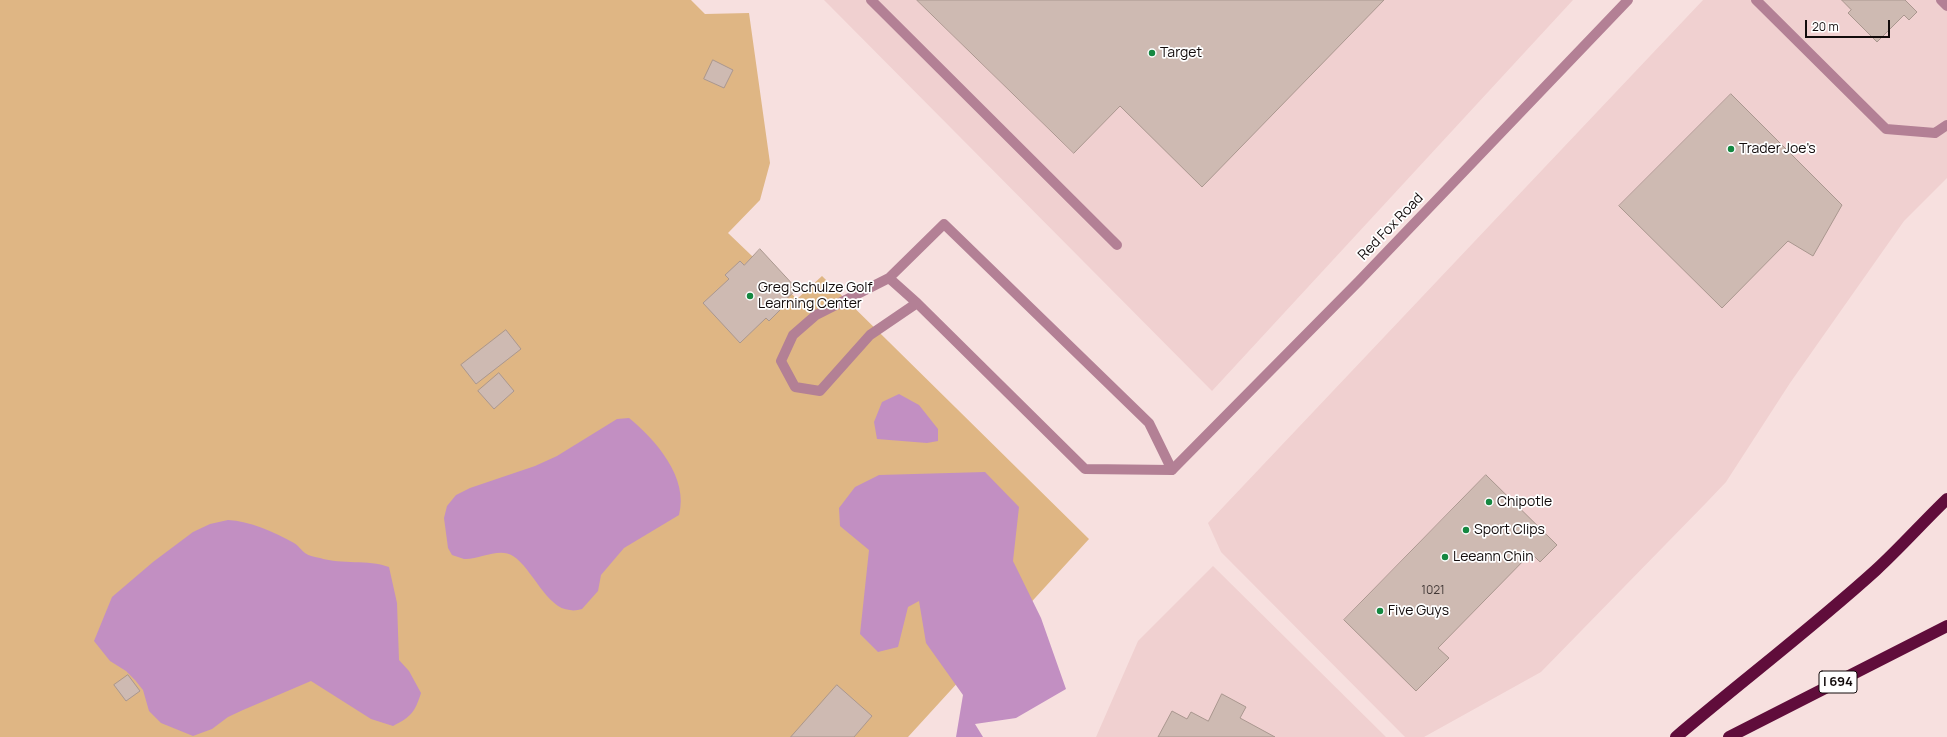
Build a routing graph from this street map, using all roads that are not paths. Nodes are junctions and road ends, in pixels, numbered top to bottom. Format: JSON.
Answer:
{"nodes":[{"id":1,"x":871,"y":0,"type":"edge"},
{"id":2,"x":1628,"y":0,"type":"edge"},
{"id":3,"x":1756,"y":0,"type":"edge"},
{"id":4,"x":1941,"y":0,"type":"edge"},
{"id":5,"x":1947,"y":6,"type":"edge"},
{"id":6,"x":1947,"y":125,"type":"edge"},
{"id":7,"x":1117,"y":245,"type":"dead end"},
{"id":8,"x":889,"y":278,"type":"junction"},
{"id":9,"x":916,"y":303,"type":"junction"},
{"id":10,"x":1172,"y":470,"type":"junction"},
{"id":11,"x":1947,"y":499,"type":"edge"},
{"id":12,"x":1947,"y":626,"type":"edge"},
{"id":13,"x":1676,"y":737,"type":"edge"},
{"id":14,"x":1729,"y":737,"type":"edge"}],
"edges":[{"from":1,"to":7,"type":"street"},
{"from":2,"to":10,"type":"street","name":"Red Fox Road"},
{"from":3,"to":6,"type":"street"},
{"from":4,"to":5,"type":"street"},
{"from":8,"to":9,"type":"street"},
{"from":8,"to":9,"type":"street"},
{"from":8,"to":10,"type":"street"},
{"from":9,"to":10,"type":"street"},
{"from":11,"to":13,"type":"highway"},
{"from":12,"to":14,"type":"highway","number":"I 694"}]}
